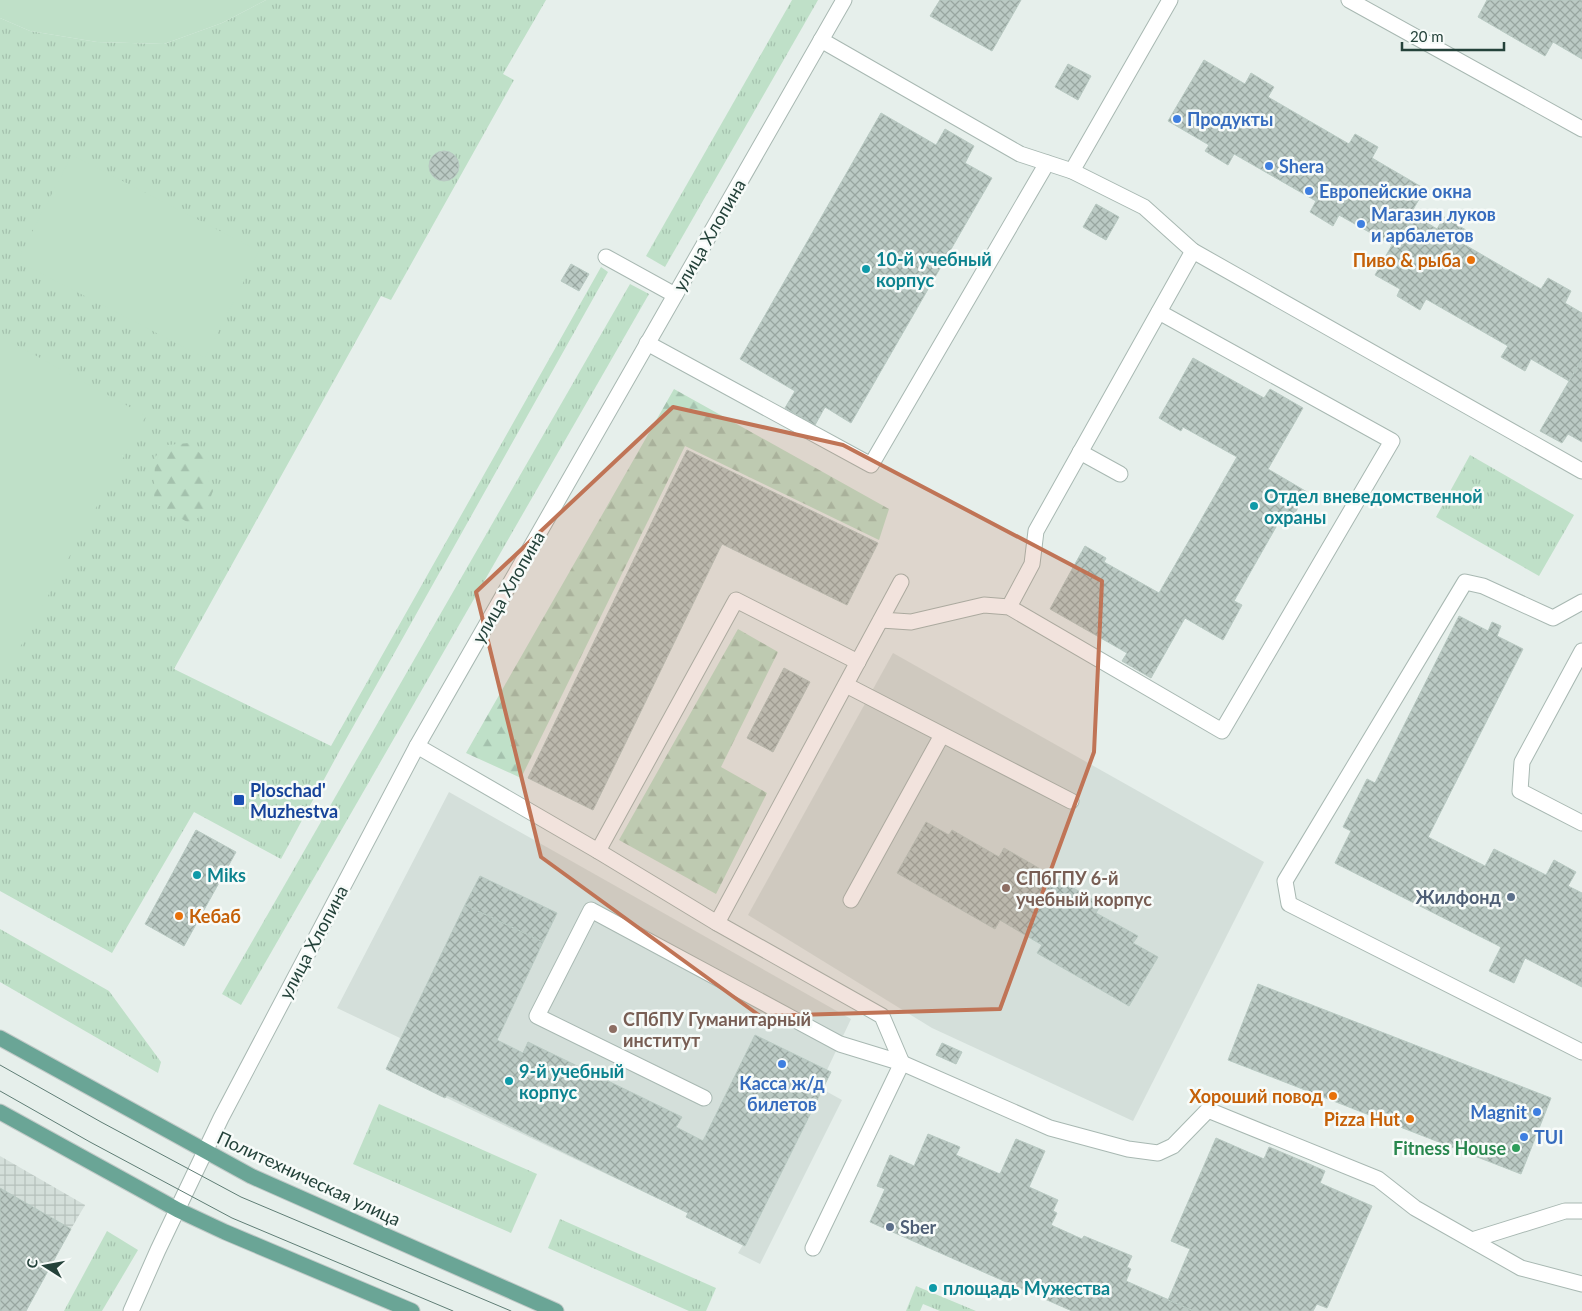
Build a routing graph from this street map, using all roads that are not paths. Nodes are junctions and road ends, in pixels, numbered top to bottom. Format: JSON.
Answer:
{"nodes":[{"id":1,"x":844,"y":0,"type":"edge"},
{"id":2,"x":1170,"y":0,"type":"edge"},
{"id":3,"x":1349,"y":0,"type":"edge"},
{"id":4,"x":821,"y":40,"type":"junction"},
{"id":5,"x":1582,"y":129,"type":"edge"},
{"id":6,"x":1047,"y":163,"type":"junction"},
{"id":7,"x":1072,"y":170,"type":"junction"},
{"id":8,"x":1193,"y":251,"type":"junction"},
{"id":9,"x":606,"y":257,"type":"dead end"},
{"id":10,"x":675,"y":295,"type":"junction"},
{"id":11,"x":1159,"y":312,"type":"junction"},
{"id":12,"x":647,"y":343,"type":"junction"},
{"id":13,"x":1080,"y":452,"type":"junction"},
{"id":14,"x":1582,"y":471,"type":"edge"},
{"id":15,"x":1120,"y":474,"type":"dead end"},
{"id":16,"x":901,"y":582,"type":"dead end"},
{"id":17,"x":1582,"y":602,"type":"edge"},
{"id":18,"x":1009,"y":608,"type":"junction"},
{"id":19,"x":881,"y":620,"type":"junction"},
{"id":20,"x":1582,"y":651,"type":"edge"},
{"id":21,"x":858,"y":662,"type":"junction"},
{"id":22,"x":846,"y":685,"type":"junction"},
{"id":23,"x":942,"y":735,"type":"junction"},
{"id":24,"x":417,"y":746,"type":"junction"},
{"id":25,"x":1071,"y":801,"type":"dead end"},
{"id":26,"x":1582,"y":823,"type":"edge"},
{"id":27,"x":598,"y":851,"type":"junction"},
{"id":28,"x":851,"y":900,"type":"dead end"},
{"id":29,"x":718,"y":923,"type":"junction"},
{"id":30,"x":0,"y":1038,"type":"edge"},
{"id":31,"x":1582,"y":1052,"type":"edge"},
{"id":32,"x":902,"y":1063,"type":"junction"},
{"id":33,"x":704,"y":1098,"type":"dead end"},
{"id":34,"x":0,"y":1112,"type":"edge"},
{"id":35,"x":206,"y":1150,"type":"junction"},
{"id":36,"x":178,"y":1210,"type":"junction"},
{"id":37,"x":1582,"y":1211,"type":"edge"},
{"id":38,"x":1472,"y":1240,"type":"junction"},
{"id":39,"x":813,"y":1248,"type":"dead end"},
{"id":40,"x":1582,"y":1284,"type":"edge"},
{"id":41,"x":131,"y":1311,"type":"edge"},
{"id":42,"x":412,"y":1311,"type":"edge"},
{"id":43,"x":556,"y":1311,"type":"edge"}],
"edges":[{"from":1,"to":4,"type":"street","name":"улица Хлопина"},
{"from":2,"to":7,"type":"street"},
{"from":3,"to":5,"type":"street"},
{"from":4,"to":6,"type":"street"},
{"from":4,"to":10,"type":"street","name":"улица Хлопина"},
{"from":6,"to":7,"type":"street"},
{"from":6,"to":12,"type":"street"},
{"from":7,"to":8,"type":"street"},
{"from":8,"to":11,"type":"street"},
{"from":8,"to":14,"type":"street"},
{"from":9,"to":10,"type":"street"},
{"from":10,"to":12,"type":"street","name":"улица Хлопина"},
{"from":11,"to":13,"type":"street"},
{"from":11,"to":18,"type":"street"},
{"from":12,"to":24,"type":"street","name":"улица Хлопина"},
{"from":13,"to":15,"type":"street"},
{"from":13,"to":18,"type":"street"},
{"from":16,"to":19,"type":"street"},
{"from":17,"to":31,"type":"street"},
{"from":18,"to":19,"type":"street"},
{"from":19,"to":21,"type":"street"},
{"from":20,"to":26,"type":"street"},
{"from":21,"to":22,"type":"street"},
{"from":21,"to":27,"type":"street"},
{"from":22,"to":23,"type":"street"},
{"from":22,"to":29,"type":"street"},
{"from":23,"to":25,"type":"street"},
{"from":23,"to":28,"type":"street"},
{"from":24,"to":27,"type":"street"},
{"from":24,"to":35,"type":"street","name":"улица Хлопина"},
{"from":27,"to":29,"type":"street"},
{"from":29,"to":32,"type":"street"},
{"from":30,"to":35,"type":"main road","name":"Политехническая улица"},
{"from":32,"to":33,"type":"street"},
{"from":32,"to":38,"type":"street"},
{"from":32,"to":39,"type":"street"},
{"from":34,"to":36,"type":"main road"},
{"from":35,"to":36,"type":"street","name":"улица Хлопина"},
{"from":35,"to":43,"type":"main road","name":"Политехническая улица"},
{"from":36,"to":41,"type":"street","name":"улица Хлопина"},
{"from":36,"to":42,"type":"main road"},
{"from":37,"to":38,"type":"street"},
{"from":38,"to":40,"type":"street"}]}
